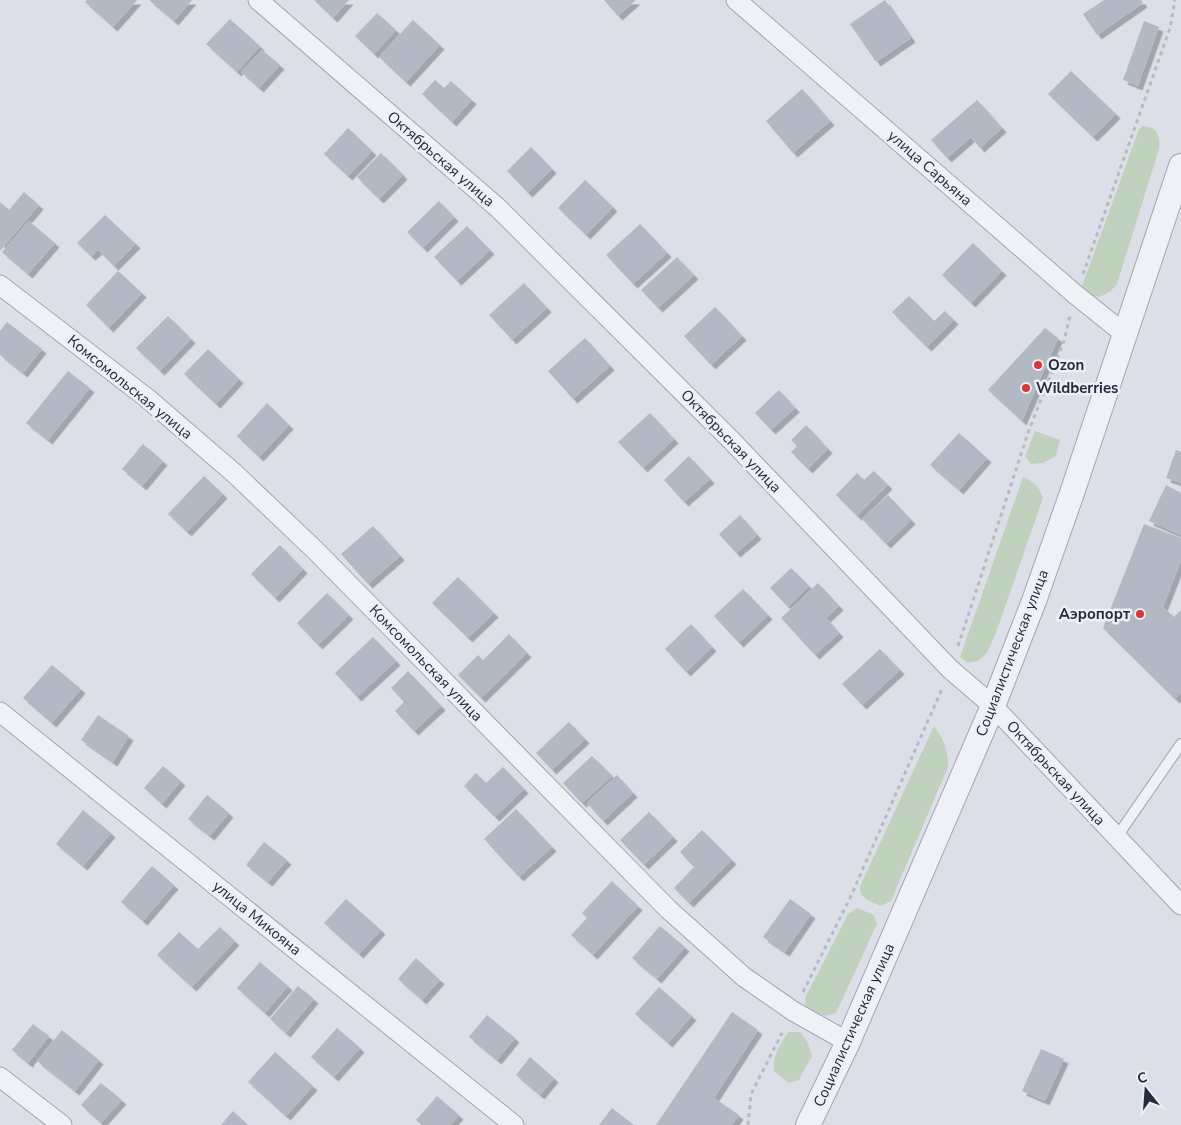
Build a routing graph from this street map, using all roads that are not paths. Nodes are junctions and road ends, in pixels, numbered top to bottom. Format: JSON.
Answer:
{"nodes":[{"id":1,"x":258,"y":0,"type":"edge"},
{"id":2,"x":736,"y":0,"type":"edge"},
{"id":3,"x":1181,"y":166,"type":"edge"},
{"id":4,"x":0,"y":285,"type":"edge"},
{"id":5,"x":1126,"y":334,"type":"junction"},
{"id":6,"x":993,"y":706,"type":"junction"},
{"id":7,"x":0,"y":712,"type":"edge"},
{"id":8,"x":1181,"y":744,"type":"edge"},
{"id":9,"x":1116,"y":838,"type":"junction"},
{"id":10,"x":1181,"y":905,"type":"edge"},
{"id":11,"x":848,"y":1042,"type":"junction"},
{"id":12,"x":0,"y":1077,"type":"edge"},
{"id":13,"x":62,"y":1125,"type":"edge"},
{"id":14,"x":514,"y":1125,"type":"edge"},
{"id":15,"x":808,"y":1125,"type":"edge"}],
"edges":[{"from":1,"to":6,"type":"street","name":"Октябрьская улица"},
{"from":2,"to":5,"type":"street","name":"улица Сарьяна"},
{"from":3,"to":5,"type":"street","name":"Социалистическая улица"},
{"from":4,"to":11,"type":"street","name":"Комсомольская улица"},
{"from":5,"to":6,"type":"street","name":"Социалистическая улица"},
{"from":6,"to":9,"type":"street","name":"Октябрьская улица"},
{"from":6,"to":11,"type":"street","name":"Социалистическая улица"},
{"from":7,"to":14,"type":"street","name":"улица Микояна"},
{"from":8,"to":9,"type":"lane"},
{"from":9,"to":10,"type":"street","name":"Октябрьская улица"},
{"from":11,"to":15,"type":"street","name":"Социалистическая улица"},
{"from":12,"to":13,"type":"street"}]}
